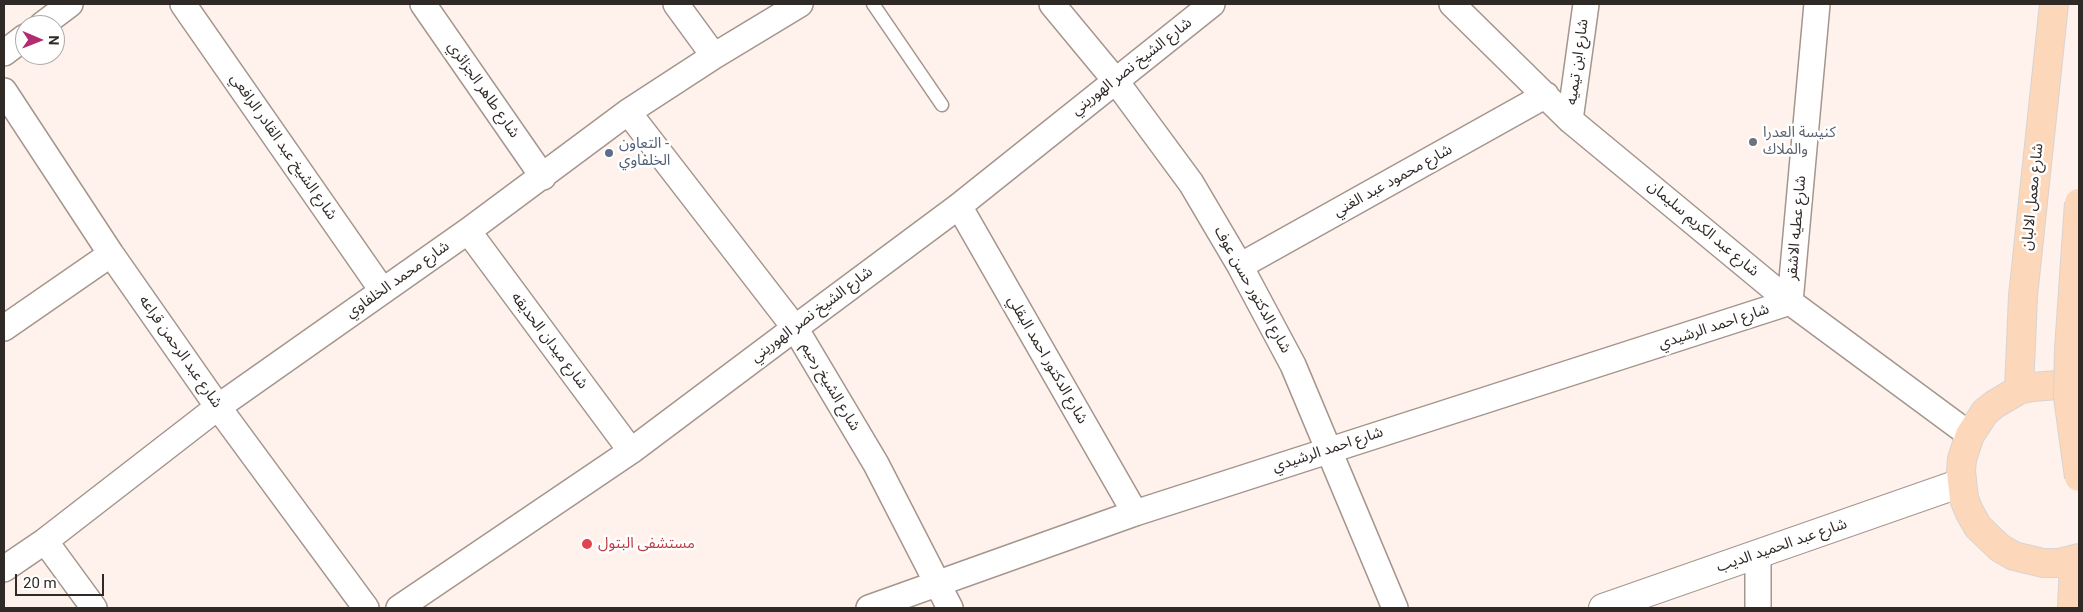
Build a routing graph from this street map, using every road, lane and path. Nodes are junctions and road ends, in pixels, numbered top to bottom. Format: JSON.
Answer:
{"nodes":[{"id":1,"x":70,"y":4,"type":"edge"},
{"id":2,"x":183,"y":4,"type":"edge"},
{"id":3,"x":423,"y":4,"type":"edge"},
{"id":4,"x":676,"y":4,"type":"edge"},
{"id":5,"x":800,"y":4,"type":"edge"},
{"id":6,"x":873,"y":4,"type":"edge"},
{"id":7,"x":1052,"y":4,"type":"edge"},
{"id":8,"x":1212,"y":4,"type":"edge"},
{"id":9,"x":1452,"y":4,"type":"edge"},
{"id":10,"x":1586,"y":4,"type":"edge"},
{"id":11,"x":1817,"y":4,"type":"edge"},
{"id":12,"x":2054,"y":4,"type":"edge"},
{"id":13,"x":55,"y":15,"type":"edge"},
{"id":14,"x":15,"y":45,"type":"edge"},
{"id":15,"x":4,"y":53,"type":"edge"},
{"id":16,"x":714,"y":56,"type":"junction"},
{"id":17,"x":1115,"y":80,"type":"junction"},
{"id":18,"x":4,"y":91,"type":"edge"},
{"id":19,"x":1546,"y":95,"type":"junction"},
{"id":20,"x":942,"y":104,"type":"dead end"},
{"id":21,"x":628,"y":112,"type":"junction"},
{"id":22,"x":1570,"y":120,"type":"junction"},
{"id":23,"x":543,"y":177,"type":"junction"},
{"id":24,"x":2079,"y":203,"type":"edge"},
{"id":25,"x":959,"y":206,"type":"junction"},
{"id":26,"x":468,"y":231,"type":"junction"},
{"id":27,"x":111,"y":254,"type":"junction"},
{"id":28,"x":1240,"y":266,"type":"junction"},
{"id":29,"x":382,"y":290,"type":"junction"},
{"id":30,"x":1790,"y":302,"type":"junction"},
{"id":31,"x":4,"y":328,"type":"edge"},
{"id":32,"x":795,"y":328,"type":"junction"},
{"id":33,"x":2018,"y":390,"type":"junction"},
{"id":34,"x":2079,"y":390,"type":"edge"},
{"id":35,"x":218,"y":407,"type":"junction"},
{"id":36,"x":1970,"y":435,"type":"junction"},
{"id":37,"x":1329,"y":450,"type":"junction"},
{"id":38,"x":631,"y":451,"type":"junction"},
{"id":39,"x":2079,"y":477,"type":"edge"},
{"id":40,"x":1961,"y":483,"type":"junction"},
{"id":41,"x":1135,"y":513,"type":"junction"},
{"id":42,"x":45,"y":541,"type":"junction"},
{"id":43,"x":1758,"y":554,"type":"junction"},
{"id":44,"x":2077,"y":559,"type":"edge"},
{"id":45,"x":4,"y":569,"type":"edge"},
{"id":46,"x":938,"y":584,"type":"junction"},
{"id":47,"x":94,"y":608,"type":"edge"},
{"id":48,"x":366,"y":608,"type":"edge"},
{"id":49,"x":399,"y":608,"type":"edge"},
{"id":50,"x":869,"y":608,"type":"edge"},
{"id":51,"x":950,"y":608,"type":"edge"},
{"id":52,"x":1395,"y":608,"type":"edge"},
{"id":53,"x":1603,"y":608,"type":"edge"},
{"id":54,"x":1758,"y":608,"type":"edge"},
{"id":55,"x":2072,"y":608,"type":"edge"}],
"edges":[{"from":1,"to":13,"type":"street"},
{"from":2,"to":29,"type":"street","name":"شارع الشيخ عبد القادر الرافعي"},
{"from":3,"to":23,"type":"street","name":"شارع طاهر الجزائري"},
{"from":4,"to":16,"type":"street"},
{"from":5,"to":16,"type":"street","name":"شارع محمد الخلفاوي"},
{"from":6,"to":20,"type":"lane"},
{"from":7,"to":17,"type":"street","name":"شارع الدكتور حسن عوف"},
{"from":8,"to":17,"type":"street","name":"شارع الشيخ نصر الهوريني"},
{"from":9,"to":19,"type":"street","name":"شارع عبد الكريم سليمان"},
{"from":10,"to":22,"type":"street","name":"شارع ابن تيميه"},
{"from":11,"to":30,"type":"street","name":"شارع عطيه الاشقر"},
{"from":12,"to":33,"type":"main road","name":"شارع معمل الالبان"},
{"from":14,"to":15,"type":"street"},
{"from":16,"to":21,"type":"street","name":"شارع محمد الخلفاوي"},
{"from":17,"to":25,"type":"street","name":"شارع الشيخ نصر الهوريني"},
{"from":17,"to":28,"type":"street","name":"شارع الدكتور حسن عوف"},
{"from":18,"to":27,"type":"street","name":"شارع عبد الرحمن قراعه"},
{"from":19,"to":22,"type":"street","name":"شارع عبد الكريم سليمان"},
{"from":19,"to":28,"type":"street","name":"شارع محمود عبد الغني"},
{"from":21,"to":23,"type":"street","name":"شارع محمد الخلفاوي"},
{"from":21,"to":32,"type":"street","name":"شارع الشيخ رحيم"},
{"from":22,"to":30,"type":"street","name":"شارع عبد الكريم سليمان"},
{"from":23,"to":26,"type":"street","name":"شارع محمد الخلفاوي"},
{"from":24,"to":39,"type":"main road","bridge":true},
{"from":25,"to":32,"type":"street","name":"شارع الشيخ نصر الهوريني"},
{"from":25,"to":41,"type":"street","name":"شارع الدكتور احمد البقلي"},
{"from":26,"to":29,"type":"street","name":"شارع محمد الخلفاوي"},
{"from":26,"to":38,"type":"street","name":"شارع ميدان الحديقه"},
{"from":27,"to":31,"type":"street"},
{"from":27,"to":35,"type":"street","name":"شارع عبد الرحمن قراعه"},
{"from":28,"to":37,"type":"street","name":"شارع الدكتور حسن عوف"},
{"from":29,"to":35,"type":"street","name":"شارع محمد الخلفاوي"},
{"from":30,"to":36,"type":"street","name":"شارع عبد الكريم سليمان"},
{"from":30,"to":37,"type":"street","name":"شارع احمد الرشيدي"},
{"from":32,"to":38,"type":"street","name":"شارع الشيخ نصر الهوريني"},
{"from":32,"to":46,"type":"street","name":"شارع الشيخ رحيم"},
{"from":33,"to":34,"type":"main road"},
{"from":33,"to":36,"type":"main road"},
{"from":35,"to":42,"type":"street","name":"شارع محمد الخلفاوي"},
{"from":35,"to":48,"type":"street","name":"شارع عبد الرحمن قراعه"},
{"from":36,"to":40,"type":"main road"},
{"from":37,"to":41,"type":"street","name":"شارع احمد الرشيدي"},
{"from":37,"to":52,"type":"street","name":"شارع الدكتور حسن عوف"},
{"from":38,"to":49,"type":"street","name":"شارع الشيخ نصر الهوريني"},
{"from":40,"to":43,"type":"street","name":"شارع عبد الحميد الديب"},
{"from":40,"to":44,"type":"main road"},
{"from":41,"to":46,"type":"street","name":"شارع احمد الرشيدي"},
{"from":42,"to":45,"type":"street","name":"شارع محمد الخلفاوي"},
{"from":42,"to":47,"type":"street"},
{"from":43,"to":53,"type":"street","name":"شارع عبد الحميد الديب"},
{"from":43,"to":54,"type":"street"},
{"from":44,"to":55,"type":"main road"},
{"from":46,"to":50,"type":"street","name":"شارع احمد الرشيدي"},
{"from":46,"to":51,"type":"street","name":"شارع الشيخ رحيم"}]}
